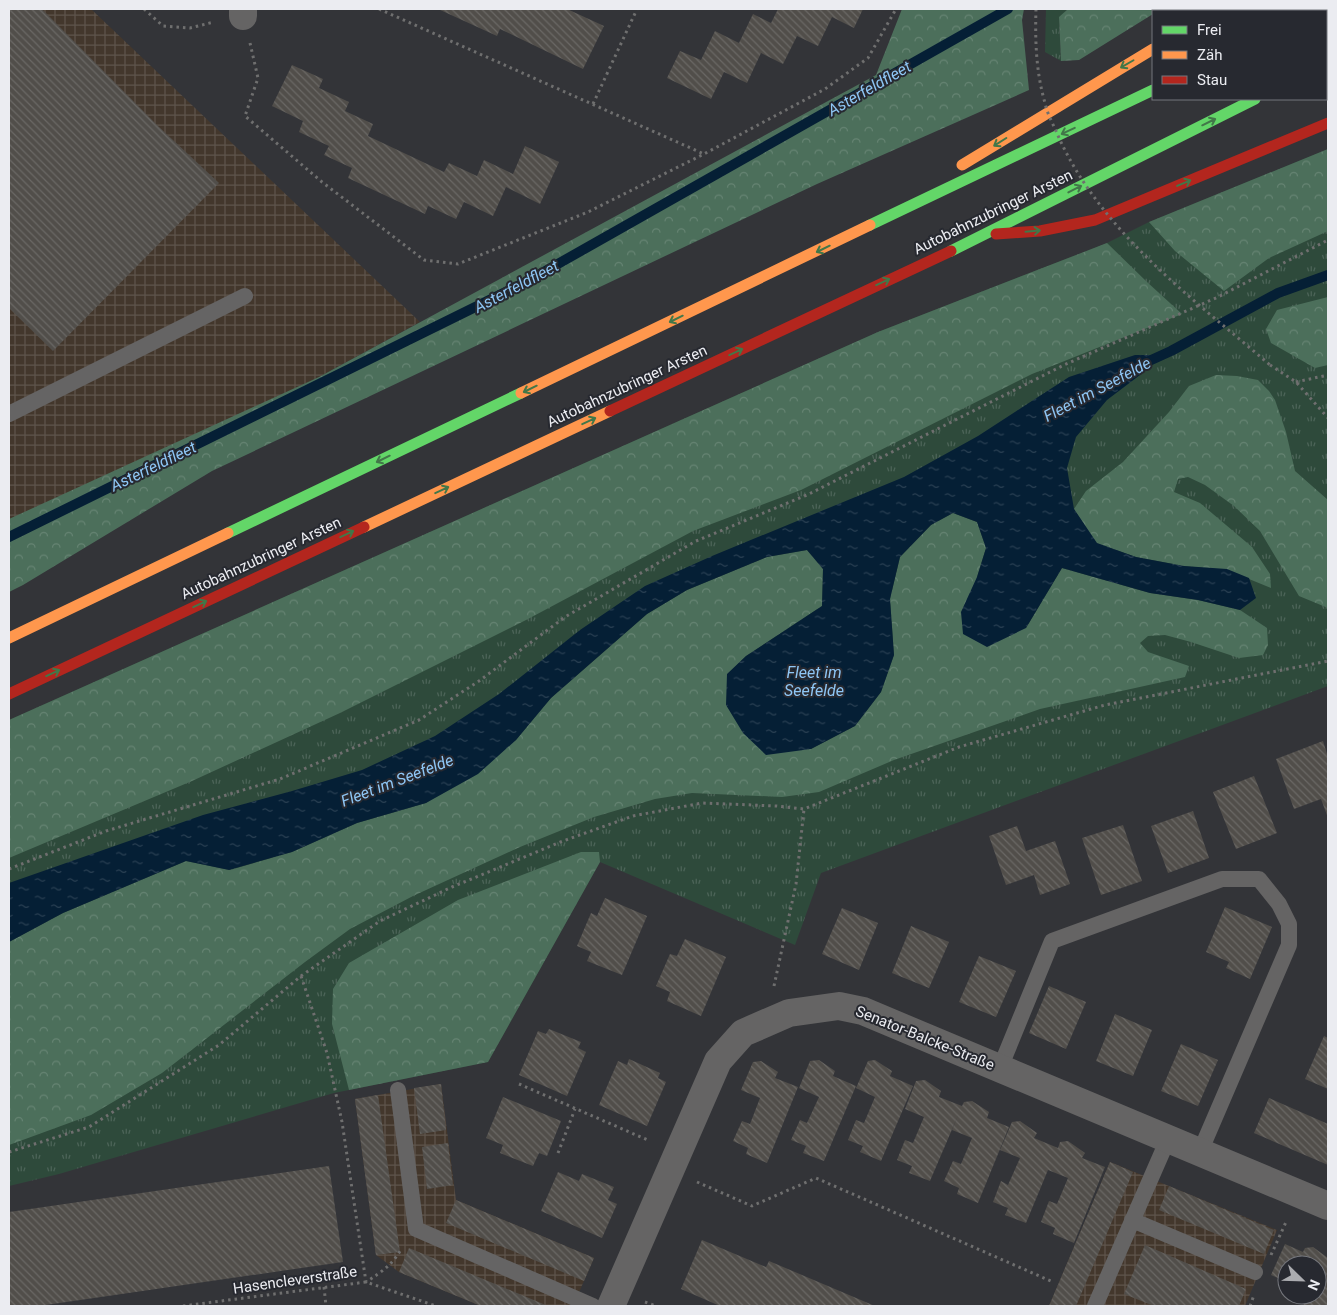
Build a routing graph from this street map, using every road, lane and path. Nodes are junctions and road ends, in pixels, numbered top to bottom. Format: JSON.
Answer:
{"nodes":[{"id":1,"x":144,"y":9,"type":"edge"},
{"id":2,"x":379,"y":9,"type":"edge"},
{"id":3,"x":637,"y":9,"type":"edge"},
{"id":4,"x":896,"y":9,"type":"edge"},
{"id":5,"x":1036,"y":9,"type":"edge"},
{"id":6,"x":243,"y":12,"type":"edge"},
{"id":7,"x":1152,"y":50,"type":"edge"},
{"id":8,"x":1152,"y":90,"type":"edge"},
{"id":9,"x":1253,"y":100,"type":"edge"},
{"id":10,"x":593,"y":104,"type":"junction"},
{"id":11,"x":1328,"y":123,"type":"edge"},
{"id":12,"x":704,"y":154,"type":"junction"},
{"id":13,"x":867,"y":228,"type":"junction"},
{"id":14,"x":985,"y":234,"type":"junction"},
{"id":15,"x":1328,"y":240,"type":"edge"},
{"id":16,"x":245,"y":296,"type":"dead end"},
{"id":17,"x":1328,"y":375,"type":"edge"},
{"id":18,"x":1296,"y":382,"type":"junction"},
{"id":19,"x":9,"y":414,"type":"edge"},
{"id":20,"x":1328,"y":418,"type":"edge"},
{"id":21,"x":9,"y":638,"type":"edge"},
{"id":22,"x":1328,"y":661,"type":"edge"},
{"id":23,"x":9,"y":694,"type":"edge"},
{"id":24,"x":804,"y":809,"type":"junction"},
{"id":25,"x":9,"y":869,"type":"edge"},
{"id":26,"x":301,"y":976,"type":"junction"},
{"id":27,"x":767,"y":1022,"type":"junction"},
{"id":28,"x":1000,"y":1068,"type":"junction"},
{"id":29,"x":520,"y":1084,"type":"dead end"},
{"id":30,"x":398,"y":1090,"type":"dead end"},
{"id":31,"x":575,"y":1109,"type":"junction"},
{"id":32,"x":1168,"y":1139,"type":"junction"},
{"id":33,"x":9,"y":1152,"type":"edge"},
{"id":34,"x":1200,"y":1152,"type":"junction"},
{"id":35,"x":558,"y":1153,"type":"dead end"},
{"id":36,"x":674,"y":1161,"type":"junction"},
{"id":37,"x":1298,"y":1193,"type":"junction"},
{"id":38,"x":1328,"y":1206,"type":"edge"},
{"id":39,"x":1132,"y":1220,"type":"junction"},
{"id":40,"x":416,"y":1229,"type":"junction"},
{"id":41,"x":1270,"y":1257,"type":"dead end"},
{"id":42,"x":1255,"y":1272,"type":"dead end"},
{"id":43,"x":366,"y":1282,"type":"junction"},
{"id":44,"x":1053,"y":1282,"type":"dead end"},
{"id":45,"x":324,"y":1288,"type":"junction"},
{"id":46,"x":1256,"y":1291,"type":"dead end"},
{"id":47,"x":183,"y":1306,"type":"edge"},
{"id":48,"x":326,"y":1306,"type":"edge"},
{"id":49,"x":436,"y":1306,"type":"edge"},
{"id":50,"x":593,"y":1306,"type":"edge"},
{"id":51,"x":611,"y":1306,"type":"edge"},
{"id":52,"x":1095,"y":1306,"type":"edge"},
{"id":53,"x":1250,"y":1306,"type":"edge"}],
"edges":[{"from":1,"to":6,"type":"path"},
{"from":2,"to":10,"type":"path"},
{"from":3,"to":10,"type":"path"},
{"from":4,"to":12,"type":"path"},
{"from":5,"to":18,"type":"path","bridge":true},
{"from":6,"to":12,"type":"path"},
{"from":7,"to":13,"type":"highway","one_way":true},
{"from":8,"to":13,"type":"highway","one_way":true},
{"from":14,"to":9,"type":"highway","name":"Autobahnzubringer Arsten","one_way":true},
{"from":10,"to":12,"type":"path"},
{"from":14,"to":11,"type":"highway","one_way":true},
{"from":13,"to":21,"type":"highway","one_way":true},
{"from":23,"to":14,"type":"highway","name":"Autobahnzubringer Arsten","one_way":true},
{"from":15,"to":25,"type":"path"},
{"from":16,"to":19,"type":"lane"},
{"from":17,"to":18,"type":"path"},
{"from":18,"to":20,"type":"path"},
{"from":22,"to":24,"type":"path"},
{"from":24,"to":26,"type":"path"},
{"from":24,"to":27,"type":"path"},
{"from":26,"to":33,"type":"path"},
{"from":26,"to":43,"type":"path"},
{"from":27,"to":28,"type":"street","name":"Senator-Balcke-Straße"},
{"from":27,"to":36,"type":"street","name":"Senator-Balcke-Straße"},
{"from":28,"to":32,"type":"street","name":"Senator-Balcke-Straße"},
{"from":28,"to":34,"type":"lane"},
{"from":29,"to":31,"type":"path"},
{"from":30,"to":40,"type":"lane"},
{"from":31,"to":35,"type":"path"},
{"from":31,"to":36,"type":"path"},
{"from":32,"to":34,"type":"street","name":"Senator-Balcke-Straße"},
{"from":32,"to":39,"type":"lane"},
{"from":34,"to":37,"type":"street","name":"Senator-Balcke-Straße"},
{"from":36,"to":44,"type":"path"},
{"from":36,"to":51,"type":"street","name":"Senator-Balcke-Straße"},
{"from":37,"to":38,"type":"street","name":"Senator-Balcke-Straße"},
{"from":37,"to":41,"type":"path"},
{"from":39,"to":42,"type":"lane"},
{"from":39,"to":52,"type":"lane"},
{"from":40,"to":43,"type":"path"},
{"from":40,"to":50,"type":"lane"},
{"from":43,"to":45,"type":"path","name":"Hasencleverstraße"},
{"from":43,"to":49,"type":"path","name":"Hasencleverstraße"},
{"from":45,"to":47,"type":"path","name":"Hasencleverstraße"},
{"from":45,"to":48,"type":"path"},
{"from":46,"to":53,"type":"path"}]}
